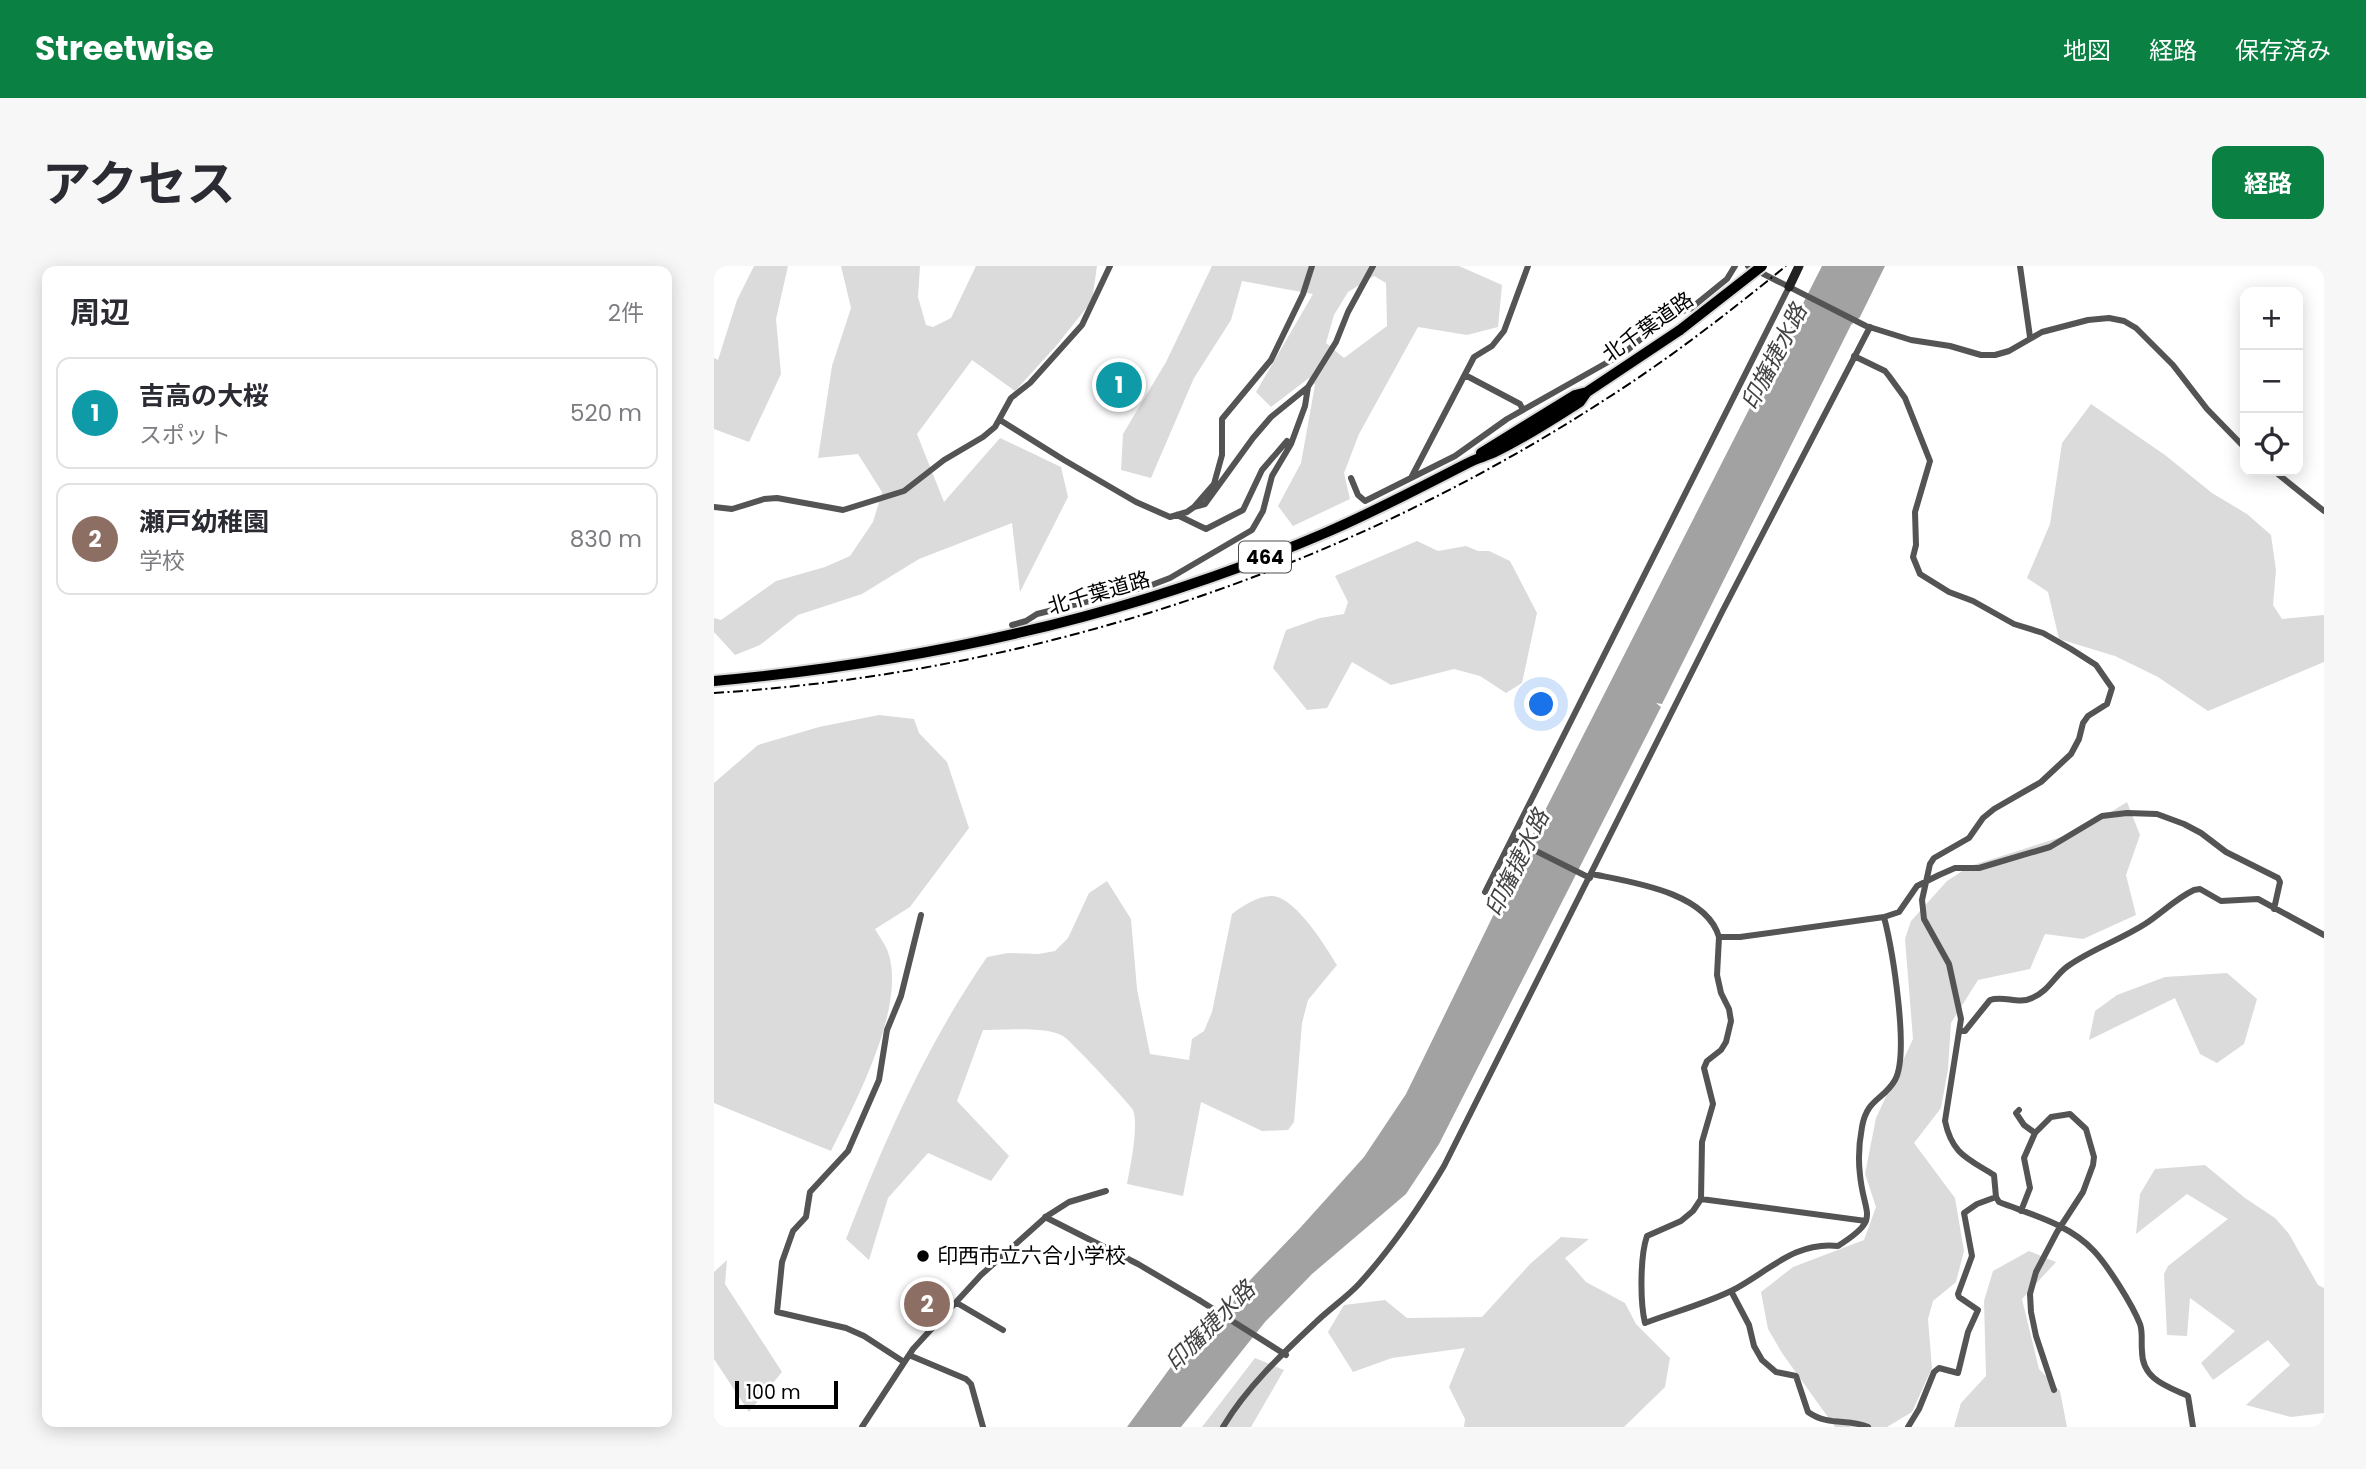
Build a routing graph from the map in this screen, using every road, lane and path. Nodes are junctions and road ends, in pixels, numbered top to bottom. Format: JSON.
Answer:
{"nodes":[{"id":1,"x":1110,"y":266,"type":"edge"},
{"id":2,"x":1312,"y":266,"type":"edge"},
{"id":3,"x":1373,"y":266,"type":"edge"},
{"id":4,"x":1528,"y":266,"type":"edge"},
{"id":5,"x":1735,"y":266,"type":"edge"},
{"id":6,"x":1748,"y":266,"type":"edge"},
{"id":7,"x":1762,"y":266,"type":"edge"},
{"id":8,"x":1799,"y":266,"type":"edge"},
{"id":9,"x":2020,"y":266,"type":"edge"},
{"id":10,"x":1794,"y":289,"type":"junction"},
{"id":11,"x":1868,"y":326,"type":"junction"},
{"id":12,"x":2030,"y":337,"type":"junction"},
{"id":13,"x":1854,"y":356,"type":"junction"},
{"id":14,"x":1465,"y":376,"type":"junction"},
{"id":15,"x":1308,"y":387,"type":"junction"},
{"id":16,"x":1587,"y":392,"type":"junction"},
{"id":17,"x":1525,"y":409,"type":"junction"},
{"id":18,"x":1000,"y":420,"type":"junction"},
{"id":19,"x":1535,"y":420,"type":"junction"},
{"id":20,"x":2240,"y":443,"type":"edge"},
{"id":21,"x":1291,"y":444,"type":"junction"},
{"id":22,"x":1471,"y":461,"type":"junction"},
{"id":23,"x":2280,"y":476,"type":"edge"},
{"id":24,"x":1351,"y":478,"type":"dead end"},
{"id":25,"x":1412,"y":478,"type":"junction"},
{"id":26,"x":714,"y":507,"type":"edge"},
{"id":27,"x":1194,"y":507,"type":"junction"},
{"id":28,"x":2324,"y":511,"type":"edge"},
{"id":29,"x":1177,"y":515,"type":"junction"},
{"id":30,"x":1012,"y":625,"type":"dead end"},
{"id":31,"x":714,"y":681,"type":"edge"},
{"id":32,"x":1512,"y":839,"type":"junction"},
{"id":33,"x":1591,"y":876,"type":"junction"},
{"id":34,"x":1926,"y":880,"type":"junction"},
{"id":35,"x":1485,"y":892,"type":"dead end"},
{"id":36,"x":2274,"y":909,"type":"junction"},
{"id":37,"x":921,"y":915,"type":"dead end"},
{"id":38,"x":1884,"y":916,"type":"junction"},
{"id":39,"x":2324,"y":935,"type":"edge"},
{"id":40,"x":1720,"y":937,"type":"junction"},
{"id":41,"x":1960,"y":1031,"type":"junction"},
{"id":42,"x":2019,"y":1110,"type":"dead end"},
{"id":43,"x":2035,"y":1133,"type":"junction"},
{"id":44,"x":1106,"y":1191,"type":"dead end"},
{"id":45,"x":1996,"y":1197,"type":"junction"},
{"id":46,"x":1701,"y":1199,"type":"junction"},
{"id":47,"x":2021,"y":1211,"type":"junction"},
{"id":48,"x":1045,"y":1217,"type":"junction"},
{"id":49,"x":1866,"y":1221,"type":"junction"},
{"id":50,"x":2061,"y":1226,"type":"junction"},
{"id":51,"x":1731,"y":1291,"type":"junction"},
{"id":52,"x":957,"y":1303,"type":"junction"},
{"id":53,"x":1003,"y":1330,"type":"dead end"},
{"id":54,"x":1286,"y":1354,"type":"dead end"},
{"id":55,"x":909,"y":1355,"type":"junction"},
{"id":56,"x":904,"y":1362,"type":"junction"},
{"id":57,"x":2054,"y":1390,"type":"dead end"},
{"id":58,"x":862,"y":1427,"type":"edge"},
{"id":59,"x":983,"y":1427,"type":"edge"},
{"id":60,"x":1223,"y":1427,"type":"edge"},
{"id":61,"x":1868,"y":1427,"type":"edge"},
{"id":62,"x":1908,"y":1427,"type":"edge"},
{"id":63,"x":2193,"y":1427,"type":"edge"}],
"edges":[{"from":1,"to":18,"type":"street"},
{"from":2,"to":27,"type":"street"},
{"from":3,"to":15,"type":"street"},
{"from":4,"to":14,"type":"street"},
{"from":5,"to":17,"type":"street"},
{"from":6,"to":10,"type":"street"},
{"from":7,"to":16,"type":"highway","name":"北千葉道路","number":"464","bridge":true},
{"from":8,"to":10,"type":"street"},
{"from":9,"to":12,"type":"street"},
{"from":10,"to":11,"type":"street"},
{"from":10,"to":32,"type":"street"},
{"from":11,"to":12,"type":"street"},
{"from":11,"to":13,"type":"street"},
{"from":12,"to":20,"type":"street"},
{"from":13,"to":33,"type":"street"},
{"from":13,"to":34,"type":"street"},
{"from":14,"to":17,"type":"street"},
{"from":14,"to":25,"type":"street"},
{"from":15,"to":21,"type":"street"},
{"from":15,"to":27,"type":"street"},
{"from":16,"to":19,"type":"highway","name":"北千葉道路","number":"464"},
{"from":16,"to":22,"type":"highway","name":"北千葉道路","number":"464"},
{"from":17,"to":19,"type":"street"},
{"from":17,"to":25,"type":"street"},
{"from":18,"to":26,"type":"street"},
{"from":18,"to":29,"type":"street"},
{"from":19,"to":22,"type":"highway","name":"北千葉道路","number":"464"},
{"from":21,"to":29,"type":"street"},
{"from":21,"to":30,"type":"street"},
{"from":22,"to":31,"type":"highway","name":"北千葉道路","number":"464"},
{"from":23,"to":28,"type":"street"},
{"from":24,"to":25,"type":"street"},
{"from":27,"to":29,"type":"street"},
{"from":32,"to":33,"type":"street"},
{"from":32,"to":35,"type":"street"},
{"from":33,"to":40,"type":"street"},
{"from":33,"to":60,"type":"street"},
{"from":34,"to":36,"type":"street"},
{"from":34,"to":38,"type":"street"},
{"from":34,"to":41,"type":"street"},
{"from":36,"to":39,"type":"street"},
{"from":36,"to":41,"type":"street"},
{"from":37,"to":56,"type":"street"},
{"from":38,"to":40,"type":"street"},
{"from":38,"to":49,"type":"street"},
{"from":40,"to":46,"type":"street"},
{"from":41,"to":45,"type":"street"},
{"from":42,"to":43,"type":"street"},
{"from":43,"to":47,"type":"street"},
{"from":43,"to":50,"type":"street"},
{"from":44,"to":48,"type":"street"},
{"from":45,"to":47,"type":"street"},
{"from":45,"to":62,"type":"street"},
{"from":46,"to":49,"type":"street"},
{"from":46,"to":51,"type":"street"},
{"from":47,"to":50,"type":"street"},
{"from":48,"to":52,"type":"street"},
{"from":48,"to":54,"type":"street","bridge":true},
{"from":49,"to":51,"type":"street"},
{"from":50,"to":57,"type":"street"},
{"from":50,"to":63,"type":"street"},
{"from":51,"to":61,"type":"street"},
{"from":52,"to":53,"type":"street"},
{"from":52,"to":55,"type":"street"},
{"from":55,"to":56,"type":"street"},
{"from":55,"to":59,"type":"street"},
{"from":56,"to":58,"type":"street"}]}
